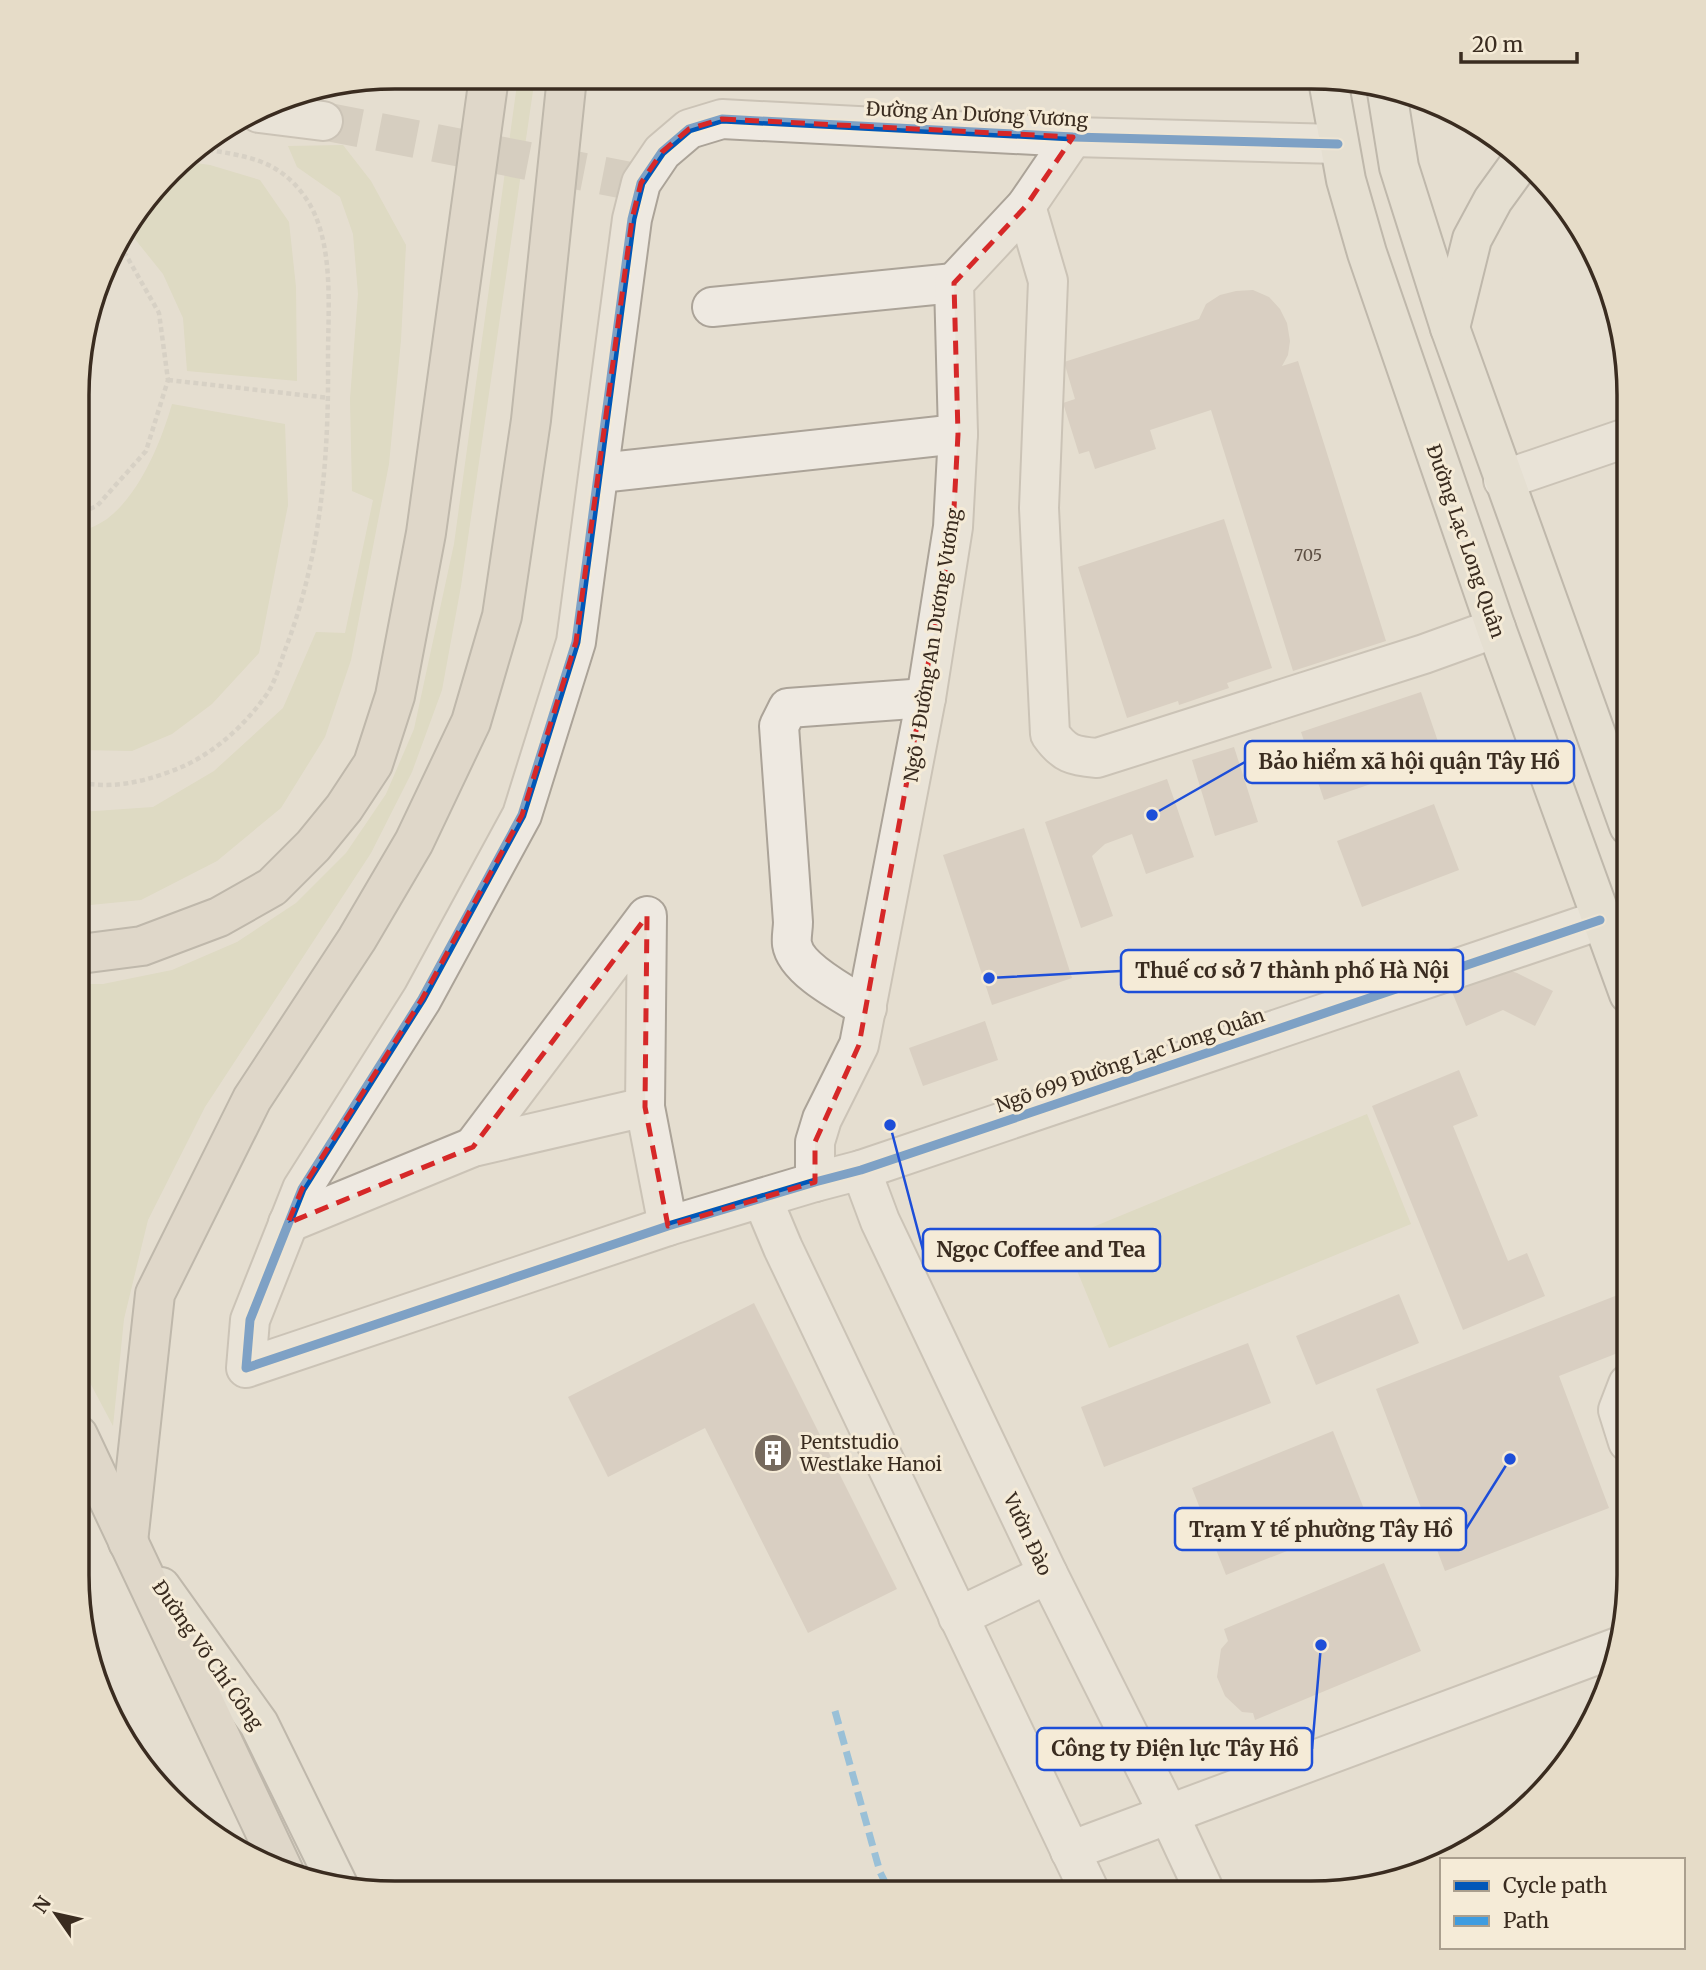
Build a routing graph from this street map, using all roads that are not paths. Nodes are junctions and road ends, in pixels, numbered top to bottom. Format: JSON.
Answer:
{"nodes":[{"id":1,"x":487,"y":89,"type":"edge"},
{"id":2,"x":566,"y":89,"type":"edge"},
{"id":3,"x":1330,"y":90,"type":"edge"},
{"id":4,"x":1388,"y":100,"type":"edge"},
{"id":5,"x":274,"y":115,"type":"edge"},
{"id":6,"x":323,"y":121,"type":"tunnel mouth"},
{"id":7,"x":1073,"y":137,"type":"junction"},
{"id":8,"x":1338,"y":144,"type":"junction"},
{"id":9,"x":1516,"y":168,"type":"edge"},
{"id":10,"x":1026,"y":206,"type":"junction"},
{"id":11,"x":954,"y":283,"type":"junction"},
{"id":12,"x":712,"y":307,"type":"dead end"},
{"id":13,"x":1450,"y":328,"type":"junction"},
{"id":14,"x":958,"y":434,"type":"junction"},
{"id":15,"x":1617,"y":442,"type":"edge"},
{"id":16,"x":600,"y":473,"type":"junction"},
{"id":17,"x":1503,"y":480,"type":"junction"},
{"id":18,"x":1496,"y":628,"type":"junction"},
{"id":19,"x":926,"y":698,"type":"junction"},
{"id":20,"x":1617,"y":793,"type":"edge"},
{"id":21,"x":1600,"y":920,"type":"junction"},
{"id":22,"x":89,"y":953,"type":"edge"},
{"id":23,"x":1617,"y":964,"type":"edge"},
{"id":24,"x":867,"y":1008,"type":"junction"},
{"id":25,"x":645,"y":1107,"type":"junction"},
{"id":26,"x":473,"y":1147,"type":"junction"},
{"id":27,"x":861,"y":1170,"type":"junction"},
{"id":28,"x":815,"y":1182,"type":"junction"},
{"id":29,"x":762,"y":1198,"type":"junction"},
{"id":30,"x":288,"y":1223,"type":"junction"},
{"id":31,"x":668,"y":1226,"type":"junction"},
{"id":32,"x":89,"y":1459,"type":"edge"},
{"id":33,"x":128,"y":1542,"type":"junction"},
{"id":34,"x":1048,"y":1574,"type":"junction"},
{"id":35,"x":958,"y":1617,"type":"junction"},
{"id":36,"x":1607,"y":1651,"type":"edge"},
{"id":37,"x":1169,"y":1815,"type":"junction"},
{"id":38,"x":1070,"y":1851,"type":"junction"},
{"id":39,"x":277,"y":1856,"type":"edge"},
{"id":40,"x":333,"y":1874,"type":"edge"},
{"id":41,"x":1085,"y":1881,"type":"edge"},
{"id":42,"x":1200,"y":1881,"type":"edge"}],
"edges":[{"from":1,"to":22,"type":"highway"},
{"from":2,"to":33,"type":"highway"},
{"from":3,"to":8,"type":"main road","name":"Đường Lạc Long Quân"},
{"from":4,"to":13,"type":"main road"},
{"from":5,"to":6,"type":"street"},
{"from":7,"to":8,"type":"street","name":"Đường An Dương Vương"},
{"from":7,"to":10,"type":"street"},
{"from":7,"to":16,"type":"street","name":"Đường An Dương Vương"},
{"from":8,"to":18,"type":"main road","name":"Đường Lạc Long Quân"},
{"from":9,"to":13,"type":"main road"},
{"from":10,"to":11,"type":"street"},
{"from":10,"to":18,"type":"street"},
{"from":11,"to":12,"type":"street"},
{"from":11,"to":14,"type":"street","name":"Ngõ 1 Đường An Dương Vương"},
{"from":13,"to":17,"type":"main road"},
{"from":14,"to":16,"type":"street"},
{"from":14,"to":19,"type":"street","name":"Ngõ 1 Đường An Dương Vương"},
{"from":15,"to":17,"type":"street"},
{"from":16,"to":30,"type":"street"},
{"from":17,"to":20,"type":"main road"},
{"from":18,"to":21,"type":"main road","name":"Đường Lạc Long Quân"},
{"from":19,"to":24,"type":"street","name":"Ngõ 1 Đường An Dương Vương"},
{"from":19,"to":24,"type":"street"},
{"from":21,"to":23,"type":"main road","name":"Đường Lạc Long Quân"},
{"from":21,"to":27,"type":"street","name":"Ngõ 699 Đường Lạc Long Quân"},
{"from":24,"to":28,"type":"street","name":"Ngõ 1 Đường An Dương Vương"},
{"from":25,"to":26,"type":"street"},
{"from":25,"to":26,"type":"street"},
{"from":25,"to":31,"type":"street"},
{"from":26,"to":30,"type":"street"},
{"from":27,"to":28,"type":"street","name":"Ngõ 699 Đường Lạc Long Quân"},
{"from":27,"to":34,"type":"street","name":"Vườn Đào"},
{"from":28,"to":29,"type":"street","name":"Ngõ 699 Đường Lạc Long Quân"},
{"from":29,"to":31,"type":"street","name":"Ngõ 699 Đường Lạc Long Quân"},
{"from":29,"to":35,"type":"street"},
{"from":30,"to":31,"type":"street","name":"Ngõ 699 Đường Lạc Long Quân"},
{"from":32,"to":33,"type":"highway","name":"Đường Võ Chí Công"},
{"from":33,"to":39,"type":"highway","name":"Đường Võ Chí Công"},
{"from":33,"to":40,"type":"main road","name":"Đường Võ Chí Công"},
{"from":34,"to":35,"type":"street"},
{"from":34,"to":37,"type":"street","name":"Vườn Đào"},
{"from":35,"to":38,"type":"street"},
{"from":36,"to":37,"type":"street"},
{"from":37,"to":38,"type":"street"},
{"from":37,"to":42,"type":"street","name":"Vườn Đào"},
{"from":38,"to":41,"type":"street"}]}
